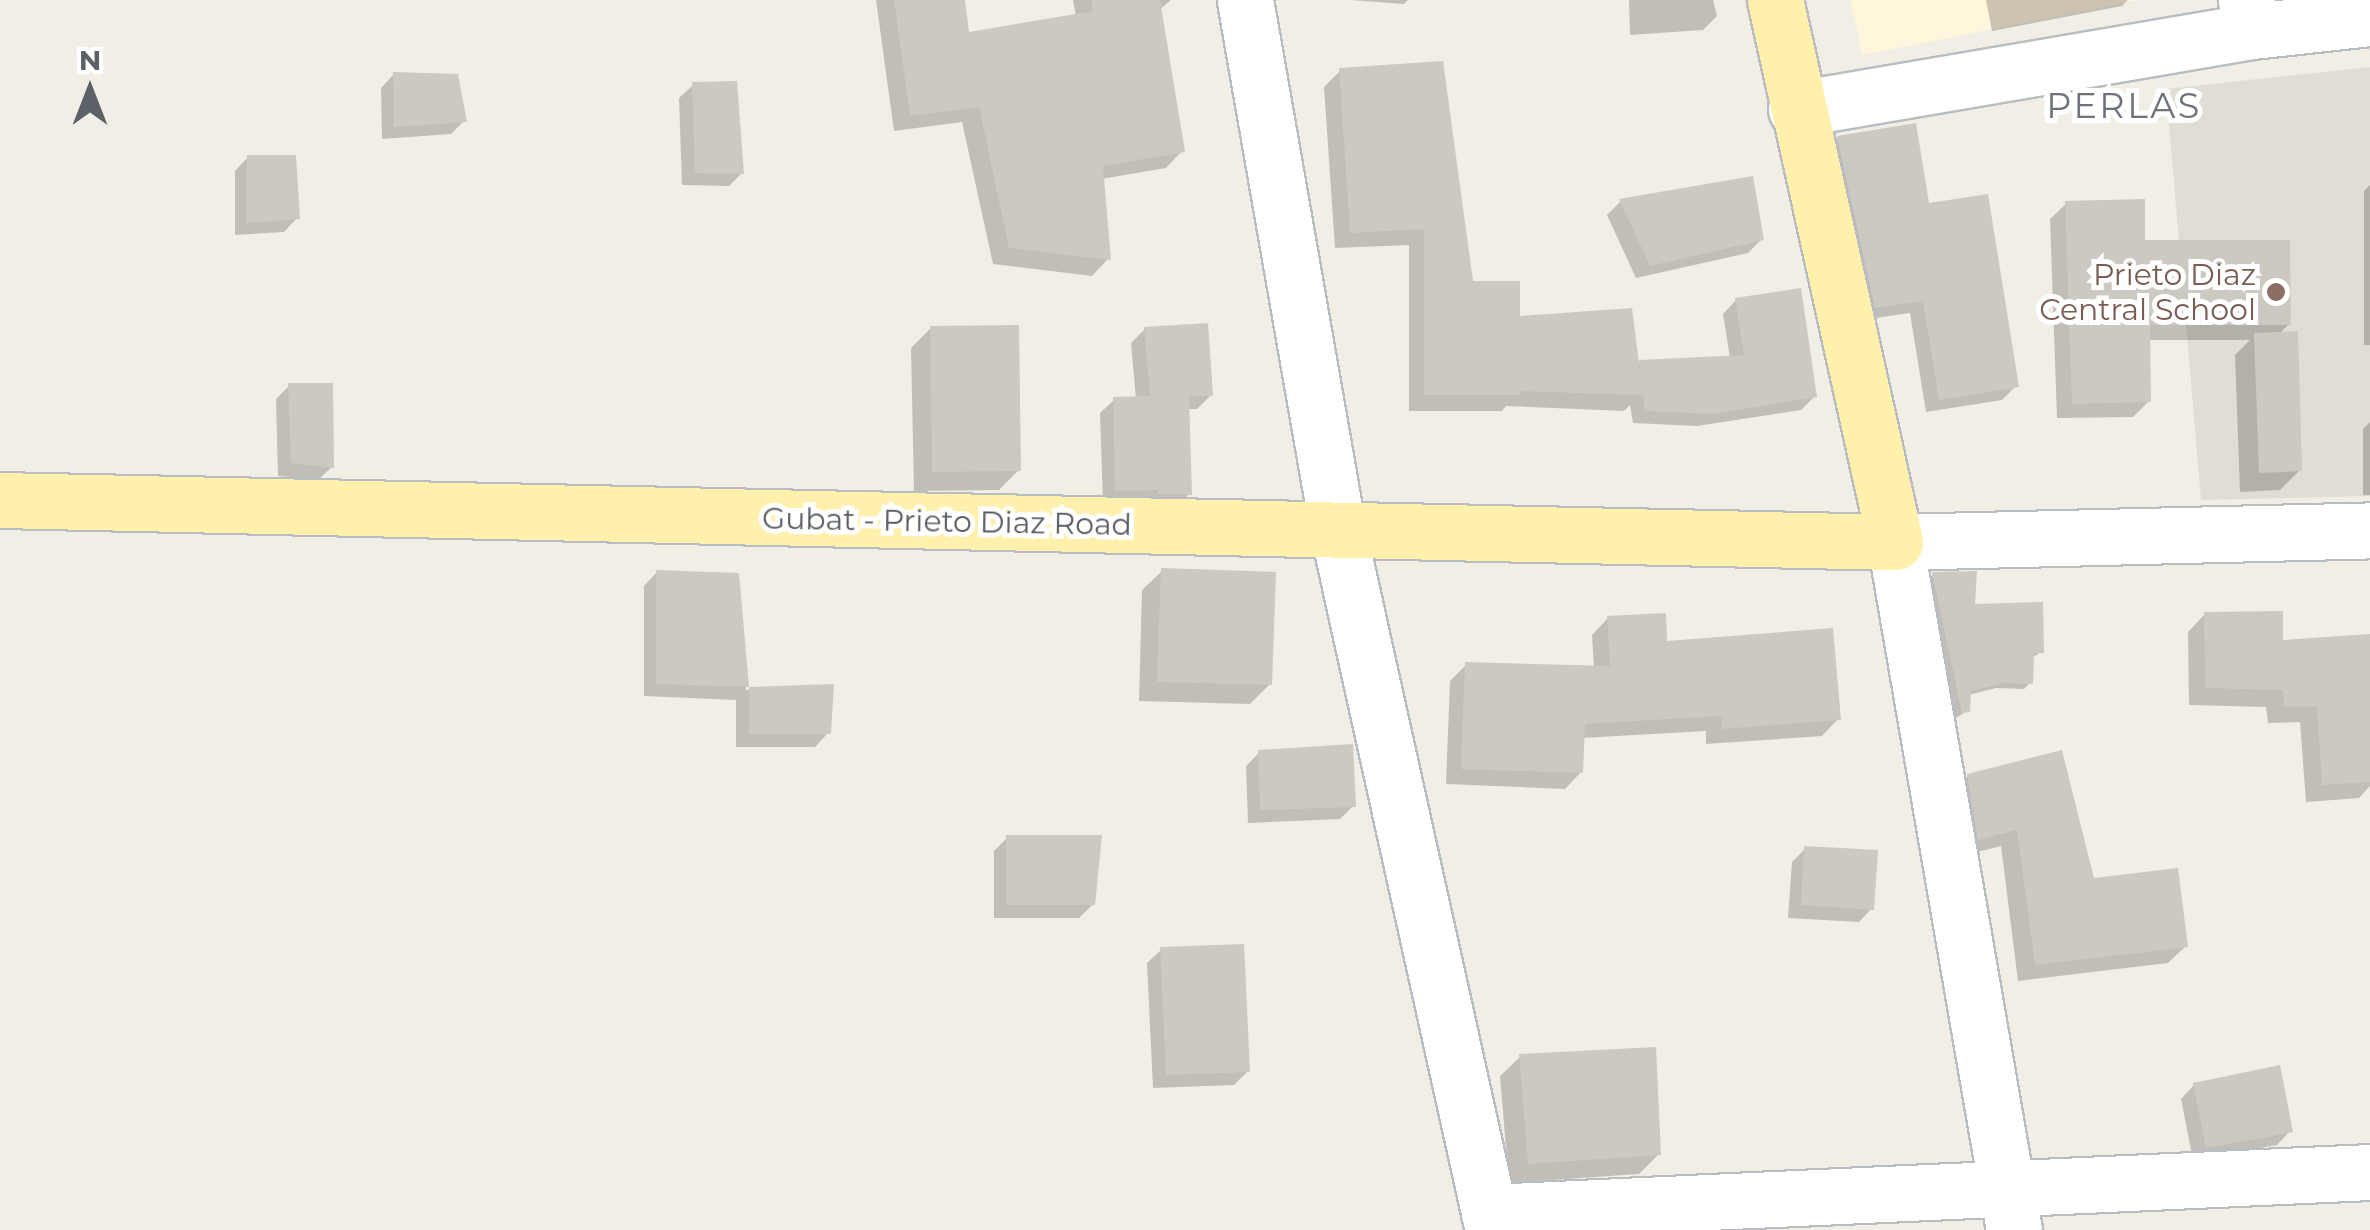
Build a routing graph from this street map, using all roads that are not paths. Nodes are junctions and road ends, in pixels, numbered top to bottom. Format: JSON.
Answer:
{"nodes":[{"id":1,"x":1244,"y":0,"type":"edge"},
{"id":2,"x":1775,"y":0,"type":"edge"},
{"id":3,"x":2249,"y":15,"type":"edge"},
{"id":4,"x":2370,"y":18,"type":"edge"},
{"id":5,"x":1796,"y":109,"type":"junction"},
{"id":6,"x":0,"y":500,"type":"edge"},
{"id":7,"x":2370,"y":530,"type":"edge"},
{"id":8,"x":1338,"y":531,"type":"junction"},
{"id":9,"x":1894,"y":542,"type":"junction"},
{"id":10,"x":2370,"y":1172,"type":"edge"},
{"id":11,"x":2012,"y":1210,"type":"edge"},
{"id":12,"x":1491,"y":1221,"type":"edge"}],
"edges":[{"from":1,"to":8,"type":"street"},
{"from":2,"to":5,"type":"main road"},
{"from":3,"to":4,"type":"street"},
{"from":3,"to":5,"type":"street"},
{"from":5,"to":9,"type":"main road"},
{"from":6,"to":8,"type":"main road","name":"Gubat - Prieto Diaz Road"},
{"from":7,"to":9,"type":"street"},
{"from":8,"to":9,"type":"main road","name":"Gubat - Prieto Diaz Road"},
{"from":8,"to":12,"type":"street"},
{"from":9,"to":11,"type":"street"},
{"from":10,"to":11,"type":"street"},
{"from":11,"to":12,"type":"street"}]}
